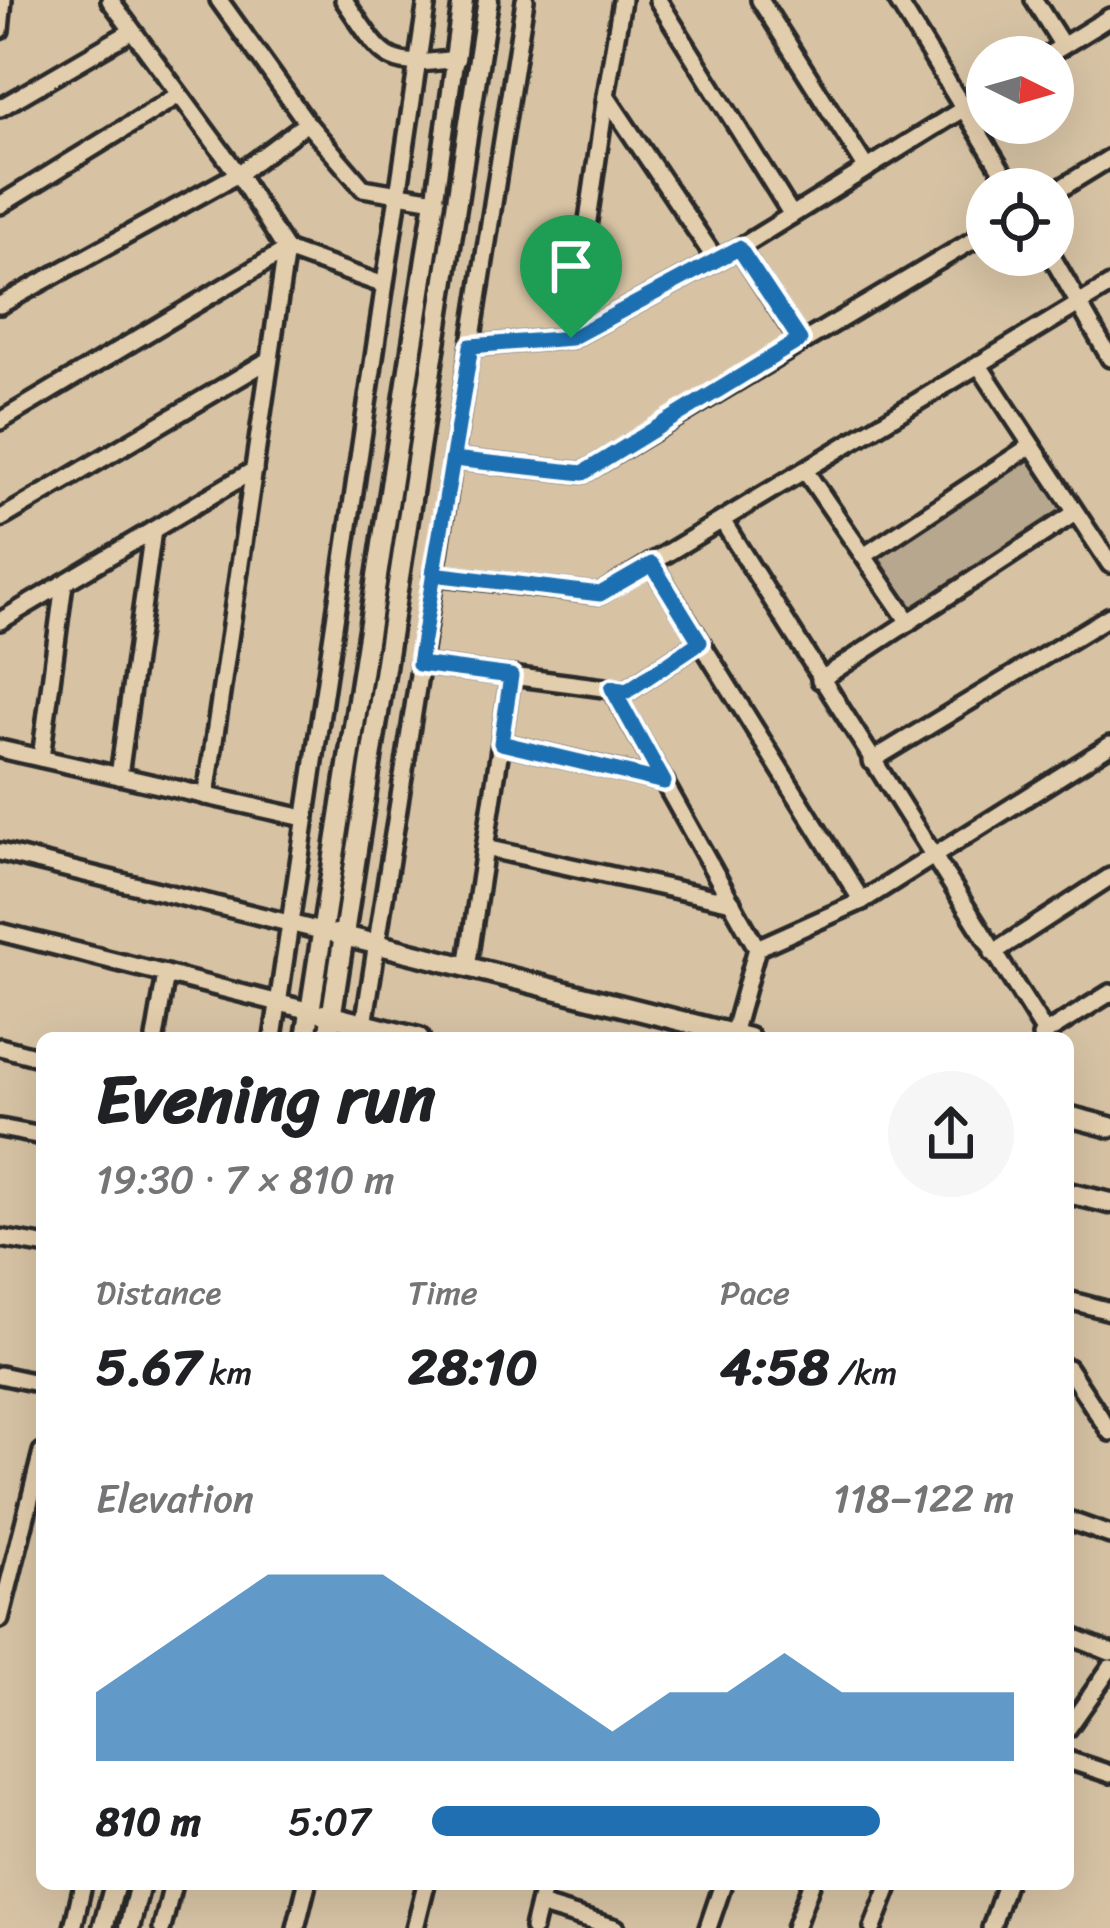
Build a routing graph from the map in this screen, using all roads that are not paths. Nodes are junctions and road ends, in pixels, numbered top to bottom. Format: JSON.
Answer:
{"nodes":[{"id":1,"x":3,"y":0,"type":"edge"},
{"id":2,"x":110,"y":0,"type":"edge"},
{"id":3,"x":219,"y":0,"type":"edge"},
{"id":4,"x":344,"y":0,"type":"edge"},
{"id":5,"x":427,"y":0,"type":"edge"},
{"id":6,"x":463,"y":0,"type":"edge"},
{"id":7,"x":488,"y":0,"type":"edge"},
{"id":8,"x":525,"y":0,"type":"edge"},
{"id":9,"x":622,"y":0,"type":"edge"},
{"id":10,"x":658,"y":0,"type":"edge"},
{"id":11,"x":760,"y":0,"type":"edge"},
{"id":12,"x":897,"y":0,"type":"edge"},
{"id":13,"x":1034,"y":0,"type":"edge"},
{"id":14,"x":1110,"y":17,"type":"edge"},
{"id":15,"x":0,"y":30,"type":"edge"},
{"id":16,"x":132,"y":31,"type":"junction"},
{"id":17,"x":1057,"y":36,"type":"edge"},
{"id":18,"x":1074,"y":39,"type":"edge"},
{"id":19,"x":455,"y":58,"type":"junction"},
{"id":20,"x":418,"y":64,"type":"junction"},
{"id":21,"x":177,"y":96,"type":"junction"},
{"id":22,"x":606,"y":96,"type":"junction"},
{"id":23,"x":0,"y":108,"type":"edge"},
{"id":24,"x":964,"y":109,"type":"junction"},
{"id":25,"x":307,"y":123,"type":"junction"},
{"id":26,"x":1110,"y":158,"type":"edge"},
{"id":27,"x":1000,"y":168,"type":"edge"},
{"id":28,"x":867,"y":169,"type":"junction"},
{"id":29,"x":238,"y":174,"type":"junction"},
{"id":30,"x":1074,"y":180,"type":"edge"},
{"id":31,"x":398,"y":194,"type":"junction"},
{"id":32,"x":436,"y":200,"type":"junction"},
{"id":33,"x":0,"y":205,"type":"edge"},
{"id":34,"x":792,"y":215,"type":"junction"},
{"id":35,"x":966,"y":244,"type":"edge"},
{"id":36,"x":739,"y":248,"type":"junction"},
{"id":37,"x":286,"y":250,"type":"junction"},
{"id":38,"x":716,"y":260,"type":"junction"},
{"id":39,"x":1062,"y":276,"type":"edge"},
{"id":40,"x":384,"y":285,"type":"junction"},
{"id":41,"x":1110,"y":285,"type":"edge"},
{"id":42,"x":1077,"y":304,"type":"junction"},
{"id":43,"x":0,"y":305,"type":"edge"},
{"id":44,"x":571,"y":338,"type":"junction"},
{"id":45,"x":800,"y":340,"type":"junction"},
{"id":46,"x":471,"y":346,"type":"junction"},
{"id":47,"x":1110,"y":358,"type":"edge"},
{"id":48,"x":269,"y":361,"type":"junction"},
{"id":49,"x":978,"y":364,"type":"junction"},
{"id":50,"x":0,"y":421,"type":"edge"},
{"id":51,"x":1030,"y":447,"type":"junction"},
{"id":52,"x":453,"y":459,"type":"junction"},
{"id":53,"x":254,"y":470,"type":"junction"},
{"id":54,"x":806,"y":472,"type":"junction"},
{"id":55,"x":1075,"y":513,"type":"junction"},
{"id":56,"x":0,"y":519,"type":"edge"},
{"id":57,"x":723,"y":522,"type":"junction"},
{"id":58,"x":153,"y":530,"type":"junction"},
{"id":59,"x":864,"y":556,"type":"junction"},
{"id":60,"x":652,"y":564,"type":"junction"},
{"id":61,"x":1110,"y":564,"type":"edge"},
{"id":62,"x":433,"y":574,"type":"junction"},
{"id":63,"x":64,"y":583,"type":"junction"},
{"id":64,"x":1110,"y":616,"type":"edge"},
{"id":65,"x":0,"y":621,"type":"edge"},
{"id":66,"x":909,"y":622,"type":"junction"},
{"id":67,"x":700,"y":642,"type":"junction"},
{"id":68,"x":419,"y":664,"type":"junction"},
{"id":69,"x":511,"y":676,"type":"junction"},
{"id":70,"x":820,"y":680,"type":"junction"},
{"id":71,"x":612,"y":688,"type":"junction"},
{"id":72,"x":501,"y":743,"type":"junction"},
{"id":73,"x":1110,"y":746,"type":"edge"},
{"id":74,"x":0,"y":749,"type":"edge"},
{"id":75,"x":41,"y":758,"type":"junction"},
{"id":76,"x":871,"y":761,"type":"junction"},
{"id":77,"x":119,"y":776,"type":"junction"},
{"id":78,"x":664,"y":782,"type":"junction"},
{"id":79,"x":206,"y":796,"type":"junction"},
{"id":80,"x":304,"y":818,"type":"junction"},
{"id":81,"x":485,"y":848,"type":"junction"},
{"id":82,"x":0,"y":852,"type":"edge"},
{"id":83,"x":932,"y":860,"type":"junction"},
{"id":84,"x":1110,"y":877,"type":"edge"},
{"id":85,"x":862,"y":901,"type":"junction"},
{"id":86,"x":732,"y":902,"type":"junction"},
{"id":87,"x":288,"y":923,"type":"junction"},
{"id":88,"x":0,"y":932,"type":"edge"},
{"id":89,"x":335,"y":934,"type":"junction"},
{"id":90,"x":376,"y":945,"type":"junction"},
{"id":91,"x":757,"y":948,"type":"junction"},
{"id":92,"x":993,"y":953,"type":"junction"},
{"id":93,"x":467,"y":968,"type":"junction"},
{"id":94,"x":166,"y":974,"type":"junction"},
{"id":95,"x":1106,"y":999,"type":"edge"},
{"id":96,"x":278,"y":1003,"type":"junction"},
{"id":97,"x":310,"y":1011,"type":"junction"},
{"id":98,"x":331,"y":1016,"type":"junction"},
{"id":99,"x":363,"y":1031,"type":"edge"},
{"id":100,"x":155,"y":1032,"type":"edge"},
{"id":101,"x":274,"y":1032,"type":"edge"},
{"id":102,"x":307,"y":1032,"type":"edge"},
{"id":103,"x":329,"y":1032,"type":"edge"},
{"id":104,"x":718,"y":1032,"type":"edge"},
{"id":105,"x":739,"y":1032,"type":"edge"},
{"id":106,"x":1040,"y":1032,"type":"edge"},
{"id":107,"x":1049,"y":1032,"type":"edge"},
{"id":108,"x":0,"y":1047,"type":"edge"},
{"id":109,"x":36,"y":1056,"type":"edge"},
{"id":110,"x":1074,"y":1118,"type":"edge"},
{"id":111,"x":1110,"y":1127,"type":"edge"},
{"id":112,"x":0,"y":1128,"type":"edge"},
{"id":113,"x":36,"y":1135,"type":"edge"},
{"id":114,"x":1074,"y":1194,"type":"edge"},
{"id":115,"x":1110,"y":1203,"type":"edge"},
{"id":116,"x":0,"y":1238,"type":"edge"},
{"id":117,"x":36,"y":1244,"type":"edge"},
{"id":118,"x":1074,"y":1302,"type":"edge"},
{"id":119,"x":1110,"y":1311,"type":"edge"},
{"id":120,"x":0,"y":1375,"type":"edge"},
{"id":121,"x":1074,"y":1376,"type":"edge"},
{"id":122,"x":36,"y":1383,"type":"edge"},
{"id":123,"x":1103,"y":1412,"type":"edge"},
{"id":124,"x":1110,"y":1432,"type":"edge"},
{"id":125,"x":36,"y":1476,"type":"edge"},
{"id":126,"x":1110,"y":1516,"type":"edge"},
{"id":127,"x":1074,"y":1522,"type":"edge"},
{"id":128,"x":1090,"y":1528,"type":"junction"},
{"id":129,"x":1110,"y":1535,"type":"edge"},
{"id":130,"x":0,"y":1619,"type":"edge"},
{"id":131,"x":1074,"y":1637,"type":"edge"},
{"id":132,"x":1110,"y":1652,"type":"edge"},
{"id":133,"x":1110,"y":1668,"type":"edge"},
{"id":134,"x":1074,"y":1719,"type":"edge"},
{"id":135,"x":1074,"y":1762,"type":"edge"},
{"id":136,"x":1110,"y":1774,"type":"edge"},
{"id":137,"x":82,"y":1890,"type":"edge"},
{"id":138,"x":113,"y":1890,"type":"edge"},
{"id":139,"x":138,"y":1890,"type":"edge"},
{"id":140,"x":172,"y":1890,"type":"edge"},
{"id":141,"x":306,"y":1890,"type":"edge"},
{"id":142,"x":424,"y":1890,"type":"edge"},
{"id":143,"x":543,"y":1890,"type":"edge"},
{"id":144,"x":721,"y":1890,"type":"edge"},
{"id":145,"x":809,"y":1890,"type":"edge"},
{"id":146,"x":888,"y":1890,"type":"edge"},
{"id":147,"x":1004,"y":1890,"type":"edge"},
{"id":148,"x":539,"y":1905,"type":"junction"},
{"id":149,"x":73,"y":1928,"type":"edge"},
{"id":150,"x":103,"y":1928,"type":"edge"},
{"id":151,"x":129,"y":1928,"type":"edge"},
{"id":152,"x":162,"y":1928,"type":"edge"},
{"id":153,"x":296,"y":1928,"type":"edge"},
{"id":154,"x":415,"y":1928,"type":"edge"},
{"id":155,"x":533,"y":1928,"type":"edge"},
{"id":156,"x":616,"y":1928,"type":"edge"},
{"id":157,"x":708,"y":1928,"type":"edge"},
{"id":158,"x":795,"y":1928,"type":"edge"},
{"id":159,"x":873,"y":1928,"type":"edge"},
{"id":160,"x":991,"y":1928,"type":"edge"}],
"edges":[{"from":1,"to":15,"type":"street"},
{"from":2,"to":16,"type":"street"},
{"from":3,"to":25,"type":"street"},
{"from":4,"to":20,"type":"street"},
{"from":5,"to":20,"type":"street"},
{"from":6,"to":19,"type":"street"},
{"from":7,"to":89,"type":"street"},
{"from":8,"to":46,"type":"street"},
{"from":9,"to":22,"type":"street"},
{"from":10,"to":34,"type":"street"},
{"from":11,"to":28,"type":"street"},
{"from":12,"to":24,"type":"street"},
{"from":13,"to":17,"type":"street"},
{"from":14,"to":18,"type":"street"},
{"from":16,"to":21,"type":"street"},
{"from":16,"to":23,"type":"street"},
{"from":19,"to":20,"type":"street"},
{"from":19,"to":32,"type":"street"},
{"from":20,"to":31,"type":"street"},
{"from":21,"to":29,"type":"street"},
{"from":21,"to":33,"type":"street"},
{"from":22,"to":38,"type":"street"},
{"from":22,"to":44,"type":"street"},
{"from":24,"to":27,"type":"street"},
{"from":24,"to":28,"type":"street"},
{"from":25,"to":29,"type":"street"},
{"from":25,"to":31,"type":"street"},
{"from":26,"to":30,"type":"street"},
{"from":28,"to":34,"type":"street"},
{"from":29,"to":37,"type":"street"},
{"from":29,"to":43,"type":"street"},
{"from":31,"to":32,"type":"street"},
{"from":31,"to":40,"type":"street"},
{"from":32,"to":89,"type":"street"},
{"from":34,"to":36,"type":"street"},
{"from":35,"to":45,"type":"street"},
{"from":36,"to":38,"type":"street"},
{"from":36,"to":45,"type":"street"},
{"from":37,"to":40,"type":"street"},
{"from":37,"to":48,"type":"street"},
{"from":37,"to":50,"type":"street"},
{"from":38,"to":44,"type":"street"},
{"from":39,"to":42,"type":"street"},
{"from":40,"to":80,"type":"street"},
{"from":41,"to":42,"type":"street"},
{"from":42,"to":47,"type":"street"},
{"from":42,"to":49,"type":"street"},
{"from":44,"to":46,"type":"street"},
{"from":45,"to":52,"type":"street"},
{"from":46,"to":52,"type":"street"},
{"from":48,"to":53,"type":"street"},
{"from":48,"to":56,"type":"street"},
{"from":49,"to":51,"type":"street"},
{"from":49,"to":54,"type":"street"},
{"from":51,"to":55,"type":"street"},
{"from":51,"to":59,"type":"street"},
{"from":52,"to":62,"type":"street"},
{"from":53,"to":58,"type":"street"},
{"from":53,"to":79,"type":"street"},
{"from":54,"to":57,"type":"street"},
{"from":54,"to":59,"type":"street"},
{"from":55,"to":61,"type":"street"},
{"from":55,"to":66,"type":"street"},
{"from":57,"to":60,"type":"street"},
{"from":57,"to":70,"type":"street"},
{"from":58,"to":63,"type":"street"},
{"from":58,"to":77,"type":"street"},
{"from":59,"to":66,"type":"street"},
{"from":60,"to":62,"type":"street"},
{"from":60,"to":67,"type":"street"},
{"from":62,"to":68,"type":"street"},
{"from":63,"to":65,"type":"street"},
{"from":63,"to":75,"type":"street"},
{"from":64,"to":76,"type":"street"},
{"from":66,"to":70,"type":"street"},
{"from":67,"to":71,"type":"street"},
{"from":67,"to":85,"type":"street"},
{"from":68,"to":69,"type":"street"},
{"from":68,"to":90,"type":"street"},
{"from":69,"to":71,"type":"street"},
{"from":69,"to":72,"type":"street"},
{"from":70,"to":76,"type":"street"},
{"from":71,"to":78,"type":"street"},
{"from":72,"to":78,"type":"street"},
{"from":72,"to":81,"type":"street"},
{"from":73,"to":83,"type":"street"},
{"from":74,"to":75,"type":"street"},
{"from":75,"to":77,"type":"street"},
{"from":76,"to":83,"type":"street"},
{"from":77,"to":79,"type":"street"},
{"from":78,"to":86,"type":"street"},
{"from":79,"to":80,"type":"street"},
{"from":80,"to":87,"type":"street"},
{"from":81,"to":86,"type":"street"},
{"from":81,"to":93,"type":"street"},
{"from":82,"to":87,"type":"street"},
{"from":83,"to":85,"type":"street"},
{"from":83,"to":92,"type":"street"},
{"from":84,"to":92,"type":"street"},
{"from":85,"to":91,"type":"street"},
{"from":86,"to":91,"type":"street"},
{"from":87,"to":89,"type":"street"},
{"from":87,"to":96,"type":"street"},
{"from":88,"to":94,"type":"street"},
{"from":89,"to":90,"type":"street"},
{"from":89,"to":97,"type":"street"},
{"from":89,"to":98,"type":"street"},
{"from":90,"to":93,"type":"street"},
{"from":90,"to":99,"type":"street"},
{"from":91,"to":105,"type":"street"},
{"from":92,"to":106,"type":"street"},
{"from":93,"to":104,"type":"street"},
{"from":94,"to":96,"type":"street"},
{"from":94,"to":100,"type":"street"},
{"from":95,"to":107,"type":"street"},
{"from":96,"to":97,"type":"street"},
{"from":96,"to":101,"type":"street"},
{"from":97,"to":98,"type":"street"},
{"from":97,"to":102,"type":"street"},
{"from":98,"to":99,"type":"street"},
{"from":98,"to":103,"type":"street"},
{"from":108,"to":109,"type":"street"},
{"from":110,"to":111,"type":"street"},
{"from":112,"to":113,"type":"street"},
{"from":114,"to":115,"type":"street"},
{"from":116,"to":117,"type":"street"},
{"from":118,"to":119,"type":"street"},
{"from":120,"to":122,"type":"street"},
{"from":121,"to":123,"type":"street"},
{"from":123,"to":124,"type":"street"},
{"from":125,"to":130,"type":"street"},
{"from":126,"to":128,"type":"street"},
{"from":127,"to":128,"type":"street"},
{"from":128,"to":129,"type":"street"},
{"from":131,"to":132,"type":"street"},
{"from":133,"to":134,"type":"street"},
{"from":135,"to":136,"type":"street"},
{"from":137,"to":149,"type":"street"},
{"from":138,"to":150,"type":"street"},
{"from":139,"to":151,"type":"street"},
{"from":140,"to":152,"type":"street"},
{"from":141,"to":153,"type":"street"},
{"from":142,"to":154,"type":"street"},
{"from":143,"to":148,"type":"street"},
{"from":144,"to":157,"type":"street"},
{"from":145,"to":158,"type":"street"},
{"from":146,"to":159,"type":"street"},
{"from":147,"to":160,"type":"street"},
{"from":148,"to":155,"type":"street"},
{"from":148,"to":156,"type":"street"}]}
